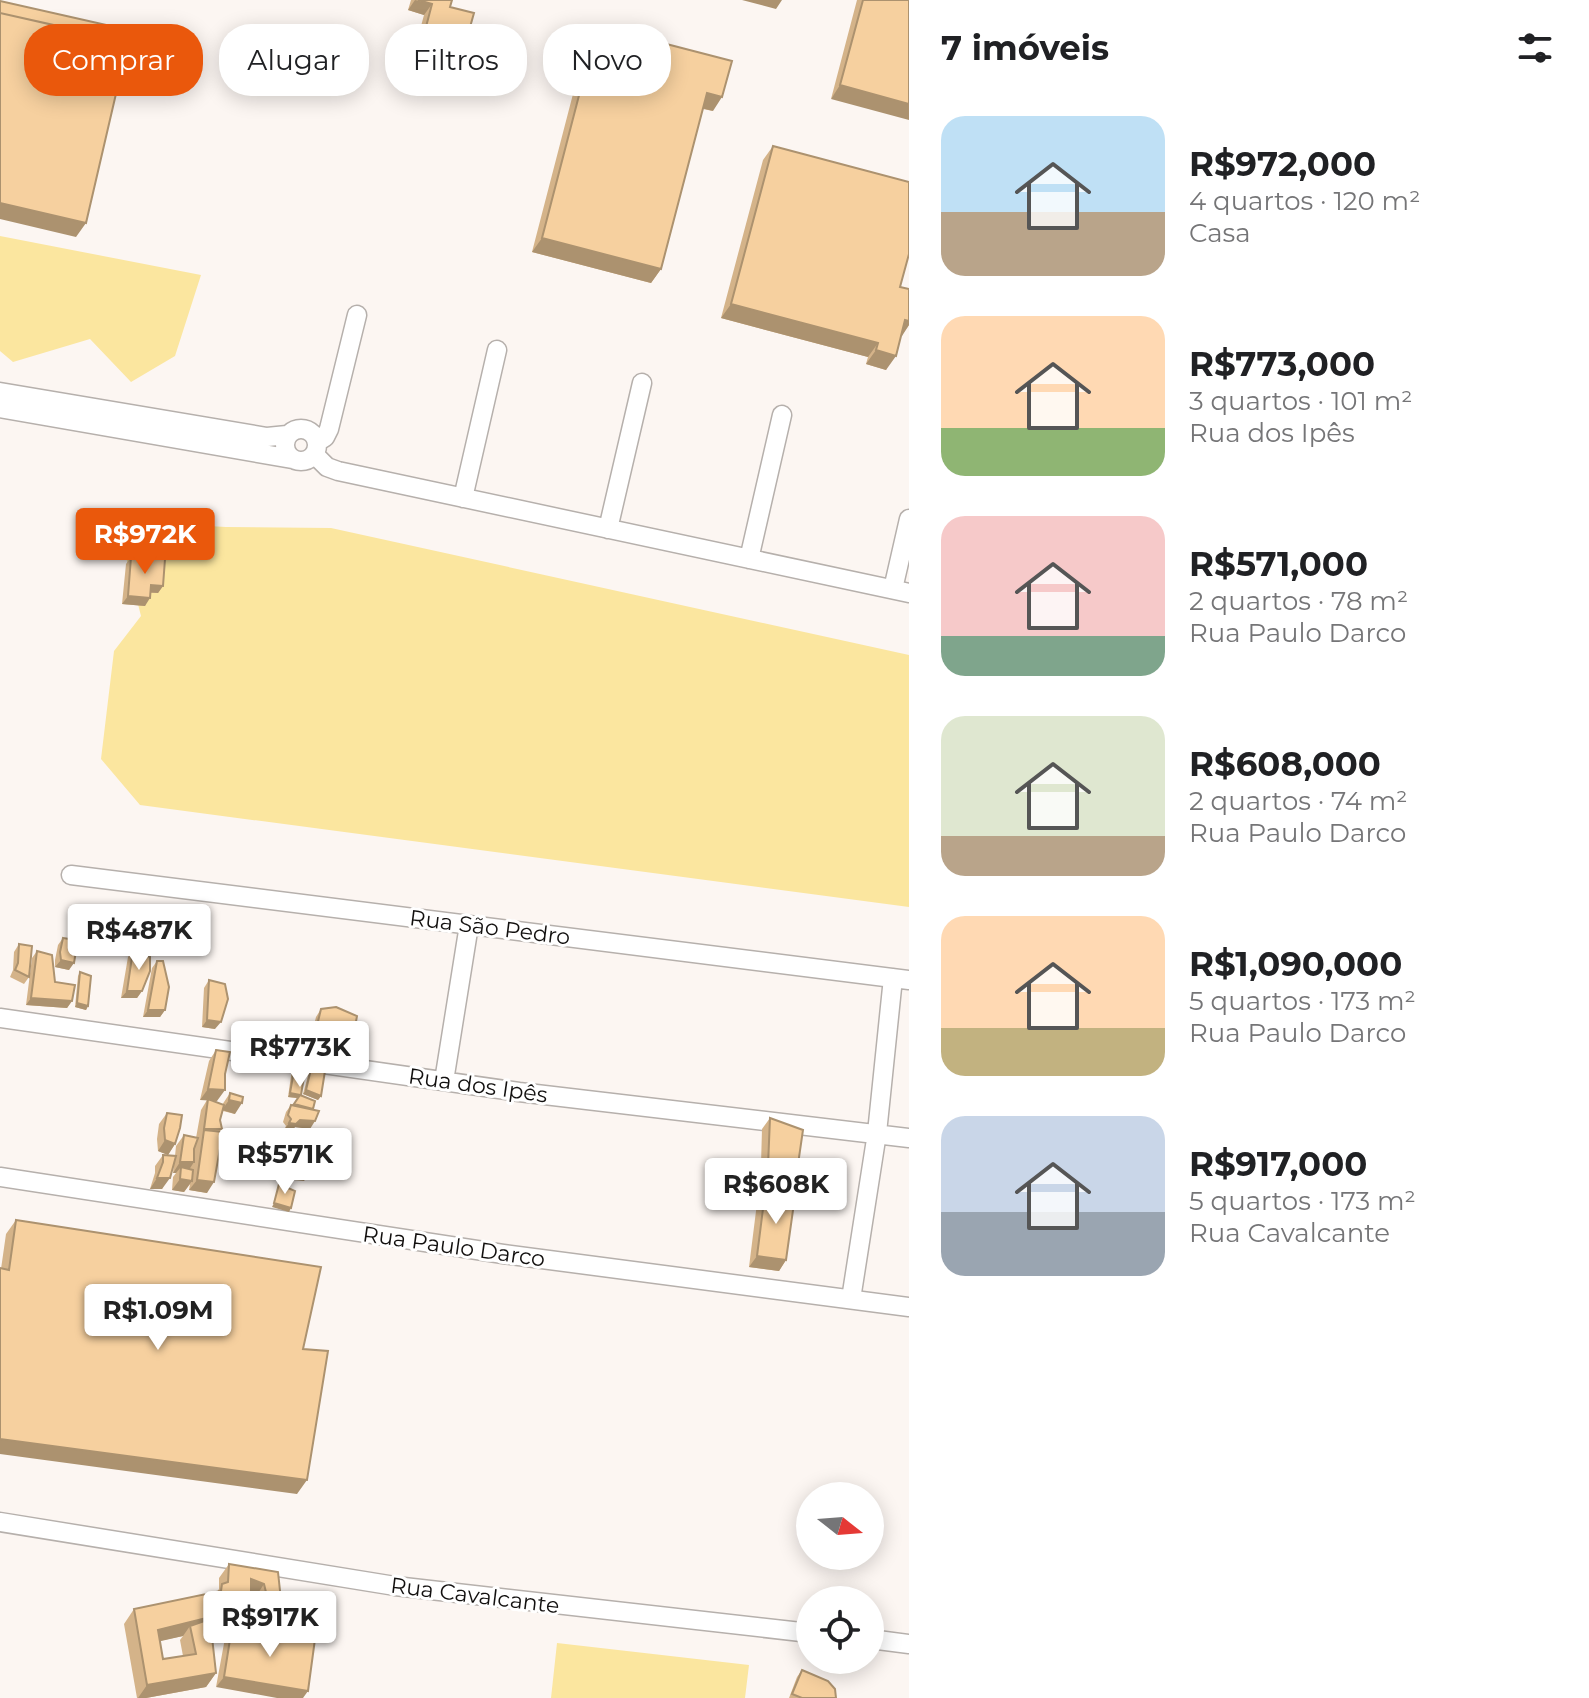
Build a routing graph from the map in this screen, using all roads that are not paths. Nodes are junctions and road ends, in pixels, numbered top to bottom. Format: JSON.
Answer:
{"nodes":[{"id":1,"x":357,"y":315,"type":"dead end"},
{"id":2,"x":497,"y":350,"type":"dead end"},
{"id":3,"x":642,"y":383,"type":"dead end"},
{"id":4,"x":0,"y":392,"type":"edge"},
{"id":5,"x":0,"y":408,"type":"edge"},
{"id":6,"x":782,"y":415,"type":"dead end"},
{"id":7,"x":287,"y":435,"type":"junction"},
{"id":8,"x":316,"y":448,"type":"junction"},
{"id":9,"x":292,"y":459,"type":"junction"},
{"id":10,"x":463,"y":498,"type":"junction"},
{"id":11,"x":909,"y":519,"type":"edge"},
{"id":12,"x":608,"y":529,"type":"junction"},
{"id":13,"x":749,"y":559,"type":"junction"},
{"id":14,"x":901,"y":591,"type":"edge"},
{"id":15,"x":71,"y":875,"type":"dead end"},
{"id":16,"x":469,"y":925,"type":"junction"},
{"id":17,"x":901,"y":979,"type":"edge"},
{"id":18,"x":0,"y":1018,"type":"edge"},
{"id":19,"x":444,"y":1081,"type":"junction"},
{"id":20,"x":877,"y":1133,"type":"junction"},
{"id":21,"x":909,"y":1138,"type":"edge"},
{"id":22,"x":0,"y":1177,"type":"edge"},
{"id":23,"x":851,"y":1299,"type":"junction"},
{"id":24,"x":909,"y":1307,"type":"edge"},
{"id":25,"x":0,"y":1522,"type":"edge"},
{"id":26,"x":796,"y":1631,"type":"edge"},
{"id":27,"x":884,"y":1641,"type":"edge"},
{"id":28,"x":909,"y":1644,"type":"edge"}],
"edges":[{"from":1,"to":8,"type":"street"},
{"from":2,"to":10,"type":"street"},
{"from":3,"to":12,"type":"street"},
{"from":4,"to":7,"type":"street"},
{"from":5,"to":9,"type":"street"},
{"from":6,"to":13,"type":"street"},
{"from":7,"to":8,"type":"street"},
{"from":7,"to":9,"type":"street"},
{"from":8,"to":9,"type":"street"},
{"from":8,"to":10,"type":"street"},
{"from":10,"to":12,"type":"street"},
{"from":11,"to":14,"type":"street"},
{"from":12,"to":13,"type":"street"},
{"from":13,"to":14,"type":"street"},
{"from":15,"to":16,"type":"street","name":"Rua São Pedro"},
{"from":16,"to":17,"type":"street","name":"Rua São Pedro"},
{"from":16,"to":19,"type":"street"},
{"from":17,"to":20,"type":"street"},
{"from":18,"to":19,"type":"street","name":"Rua dos Ipês"},
{"from":19,"to":20,"type":"street","name":"Rua dos Ipês"},
{"from":20,"to":21,"type":"street","name":"Rua dos Ipês"},
{"from":20,"to":23,"type":"street"},
{"from":22,"to":23,"type":"street","name":"Rua Paulo Darco"},
{"from":23,"to":24,"type":"street","name":"Rua Paulo Darco"},
{"from":25,"to":26,"type":"street","name":"Rua Cavalcante"},
{"from":27,"to":28,"type":"street"}]}
